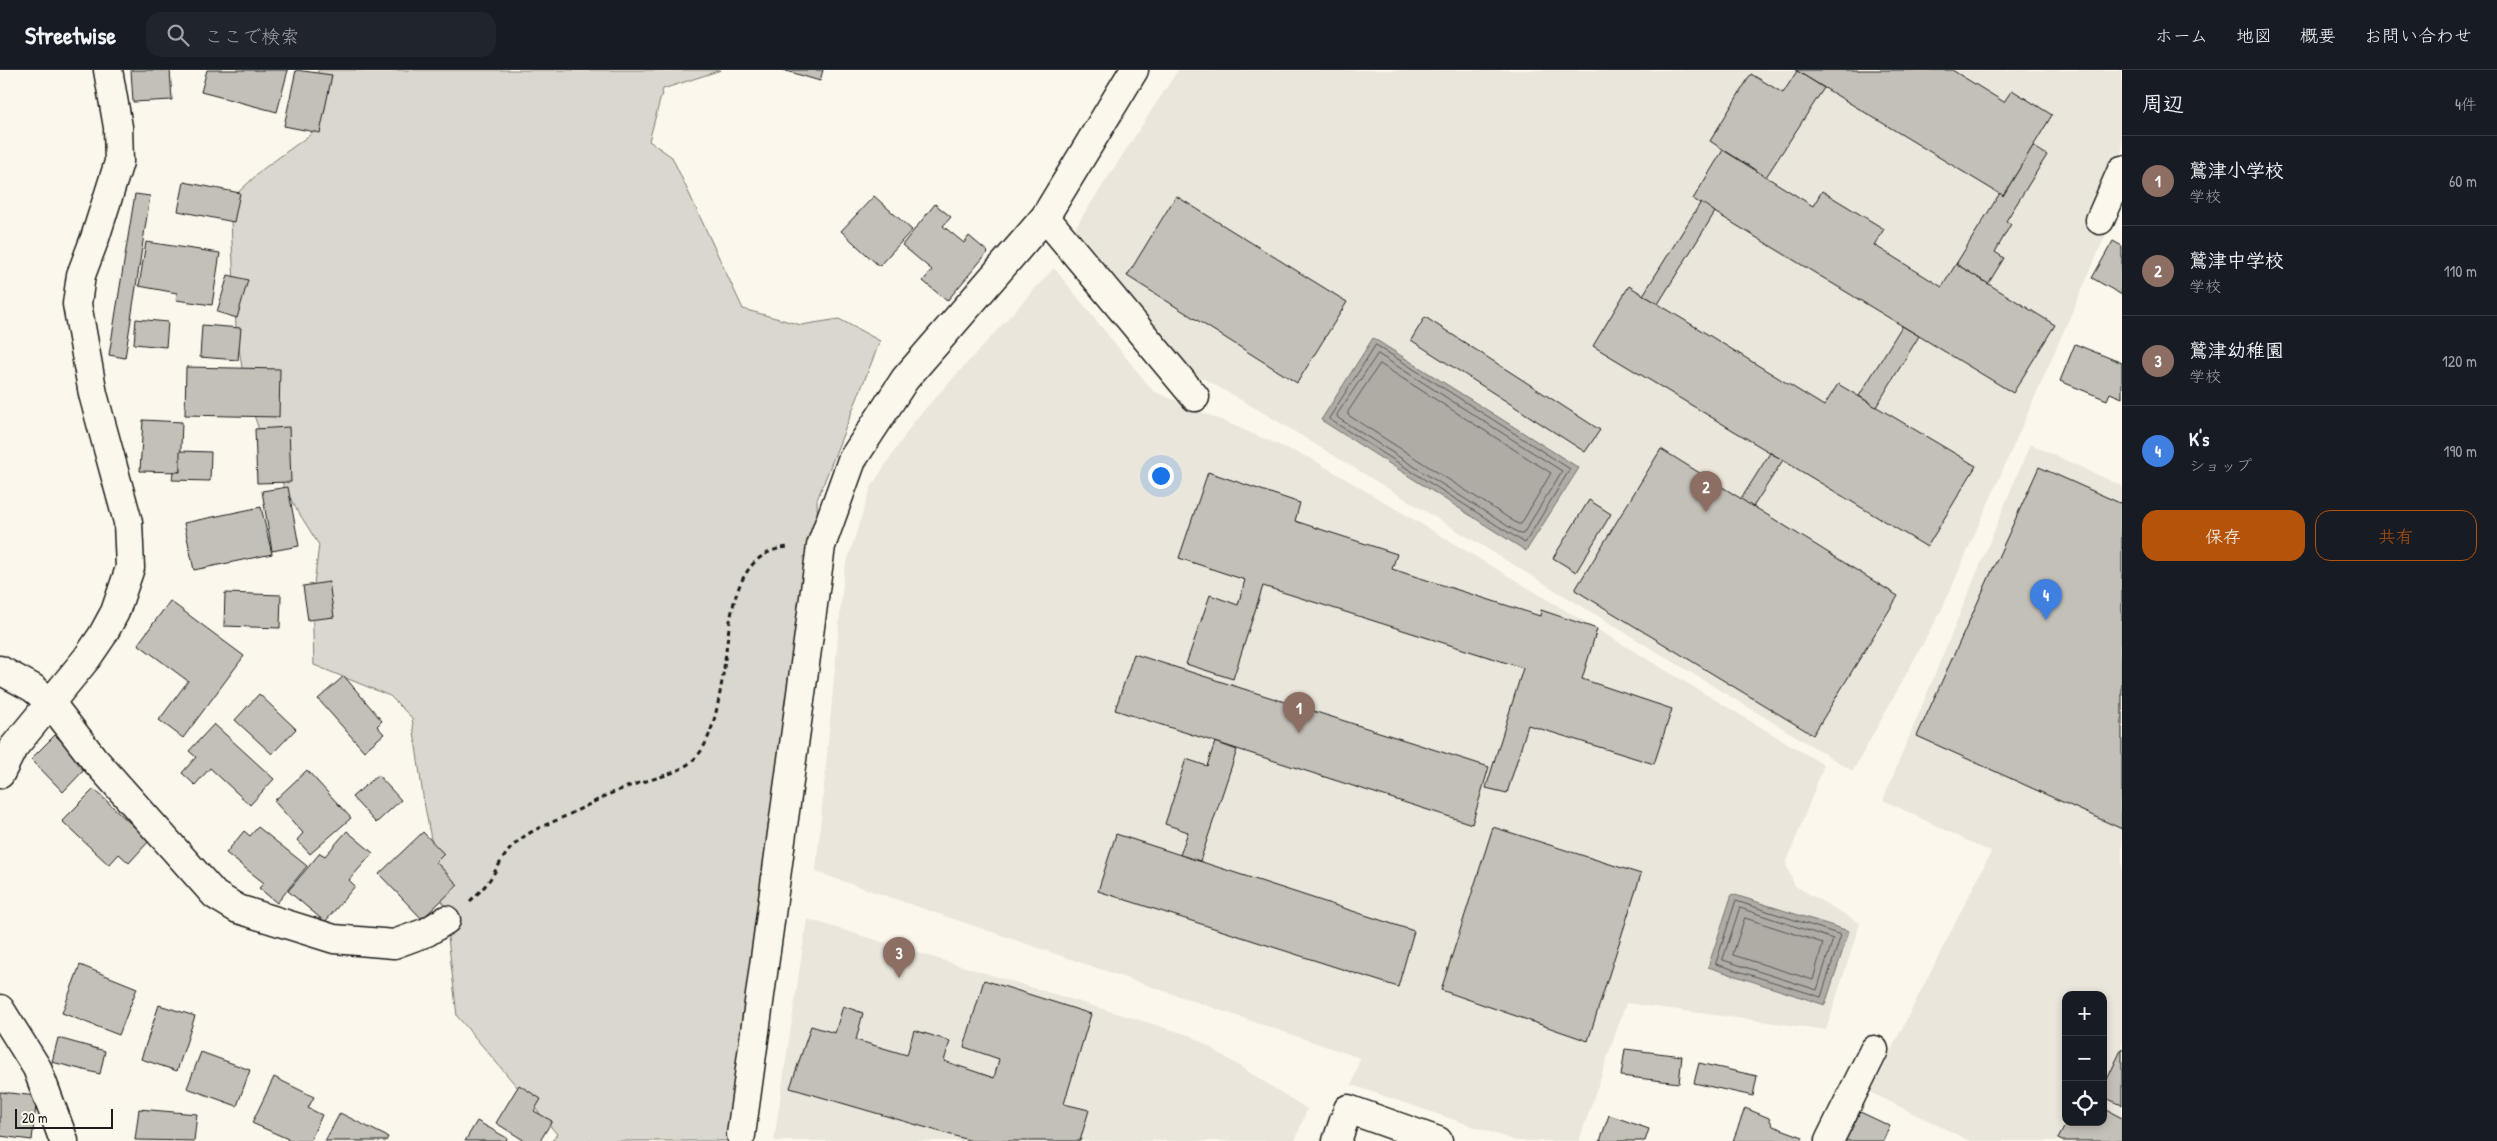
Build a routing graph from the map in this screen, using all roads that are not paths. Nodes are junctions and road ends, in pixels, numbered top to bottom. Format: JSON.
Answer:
{"nodes":[{"id":1,"x":108,"y":70,"type":"edge"},
{"id":2,"x":1134,"y":70,"type":"edge"},
{"id":3,"x":2122,"y":170,"type":"edge"},
{"id":4,"x":1045,"y":217,"type":"junction"},
{"id":5,"x":2100,"y":220,"type":"dead end"},
{"id":6,"x":1194,"y":397,"type":"dead end"},
{"id":7,"x":0,"y":670,"type":"edge"},
{"id":8,"x":50,"y":702,"type":"junction"},
{"id":9,"x":0,"y":774,"type":"edge"},
{"id":10,"x":446,"y":920,"type":"road end"},
{"id":11,"x":0,"y":1009,"type":"edge"},
{"id":12,"x":1874,"y":1050,"type":"dead end"},
{"id":13,"x":741,"y":1135,"type":"dead end"},
{"id":14,"x":64,"y":1141,"type":"edge"},
{"id":15,"x":1336,"y":1141,"type":"edge"},
{"id":16,"x":1438,"y":1141,"type":"edge"},
{"id":17,"x":1829,"y":1141,"type":"edge"}],
"edges":[{"from":1,"to":8,"type":"street"},
{"from":2,"to":4,"type":"street"},
{"from":3,"to":5,"type":"street"},
{"from":4,"to":6,"type":"street"},
{"from":4,"to":13,"type":"street"},
{"from":7,"to":8,"type":"street"},
{"from":8,"to":9,"type":"street"},
{"from":8,"to":10,"type":"street"},
{"from":11,"to":14,"type":"street"},
{"from":12,"to":17,"type":"street"},
{"from":15,"to":16,"type":"street"}]}
